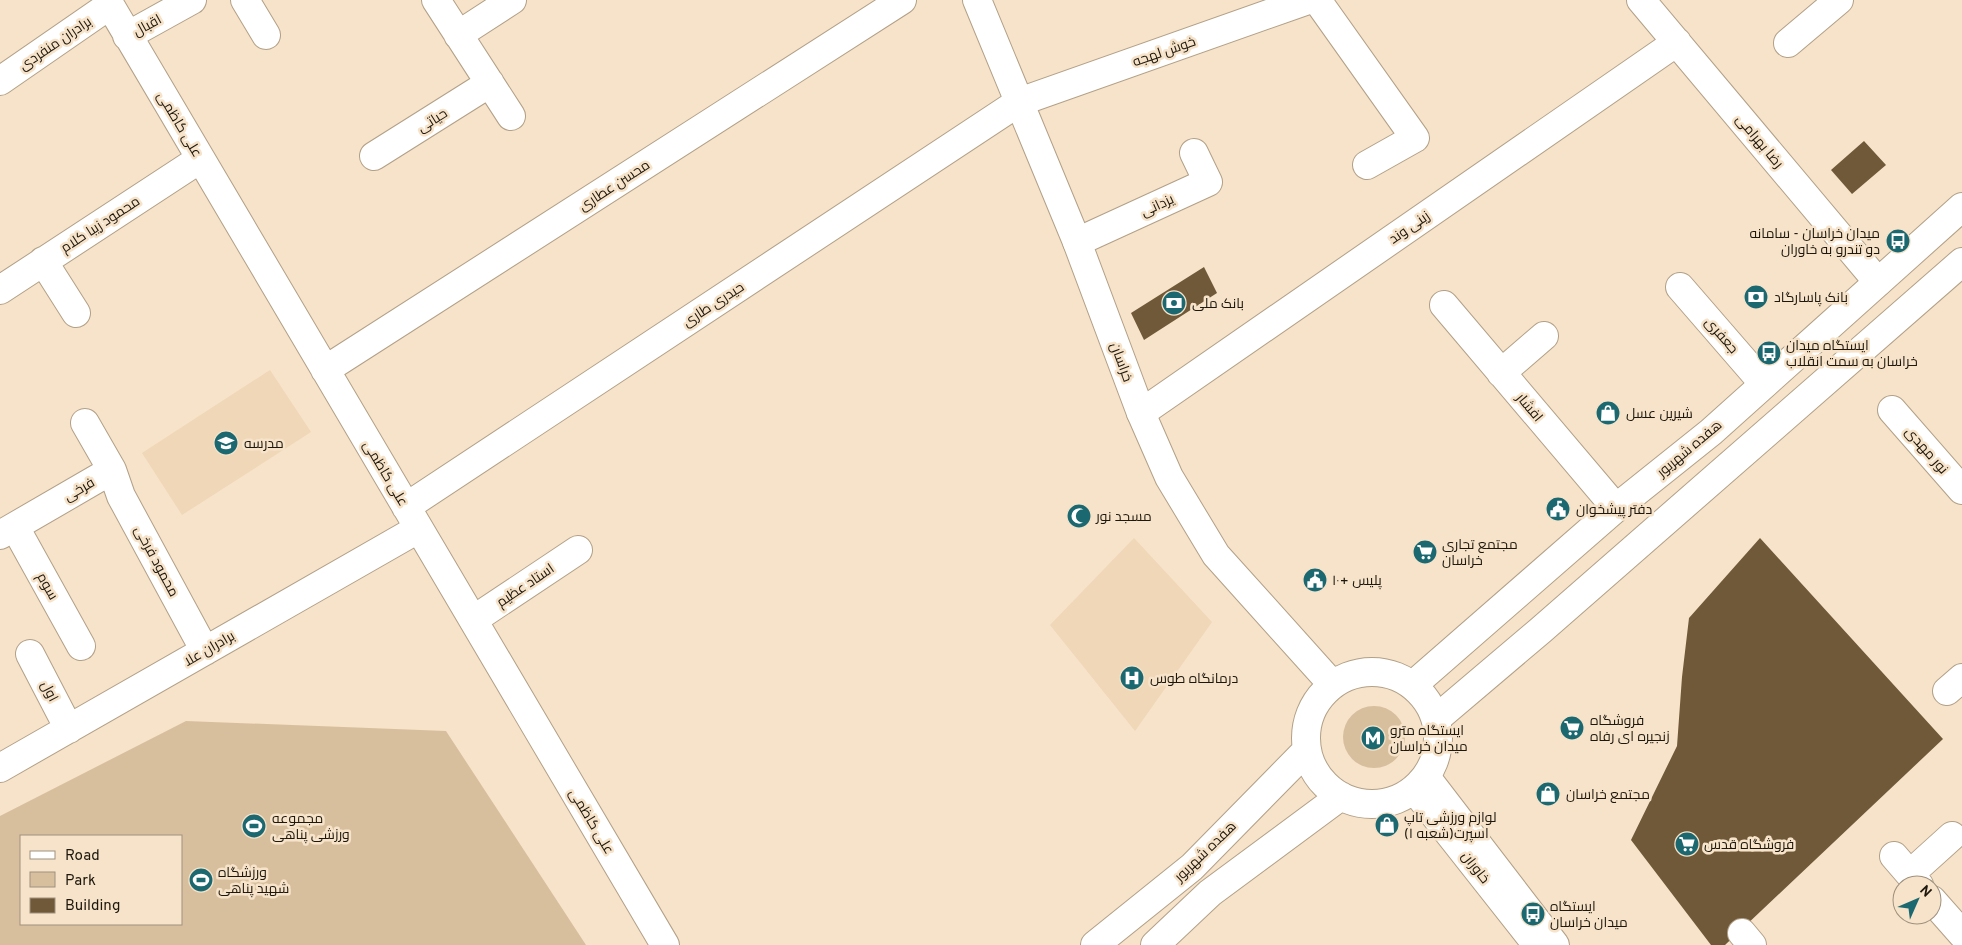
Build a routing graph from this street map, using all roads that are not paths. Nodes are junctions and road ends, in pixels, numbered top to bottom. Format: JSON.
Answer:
{"nodes":[{"id":1,"x":192,"y":0,"type":"edge"},
{"id":2,"x":245,"y":0,"type":"edge"},
{"id":3,"x":436,"y":0,"type":"edge"},
{"id":4,"x":512,"y":0,"type":"edge"},
{"id":5,"x":902,"y":0,"type":"edge"},
{"id":6,"x":977,"y":0,"type":"edge"},
{"id":7,"x":1308,"y":0,"type":"edge"},
{"id":8,"x":1317,"y":0,"type":"edge"},
{"id":9,"x":1641,"y":0,"type":"edge"},
{"id":10,"x":1839,"y":0,"type":"edge"},
{"id":11,"x":108,"y":3,"type":"edge"},
{"id":12,"x":458,"y":34,"type":"junction"},
{"id":13,"x":266,"y":35,"type":"dead end"},
{"id":14,"x":127,"y":36,"type":"junction"},
{"id":15,"x":1676,"y":42,"type":"junction"},
{"id":16,"x":1788,"y":43,"type":"dead end"},
{"id":17,"x":0,"y":81,"type":"edge"},
{"id":18,"x":490,"y":83,"type":"junction"},
{"id":19,"x":1019,"y":102,"type":"junction"},
{"id":20,"x":511,"y":116,"type":"dead end"},
{"id":21,"x":1194,"y":153,"type":"dead end"},
{"id":22,"x":374,"y":156,"type":"dead end"},
{"id":23,"x":200,"y":159,"type":"junction"},
{"id":24,"x":1367,"y":165,"type":"dead end"},
{"id":25,"x":1962,"y":207,"type":"edge"},
{"id":26,"x":1077,"y":242,"type":"junction"},
{"id":27,"x":44,"y":261,"type":"junction"},
{"id":28,"x":1962,"y":262,"type":"edge"},
{"id":29,"x":1878,"y":282,"type":"junction"},
{"id":30,"x":1680,"y":287,"type":"dead end"},
{"id":31,"x":0,"y":290,"type":"edge"},
{"id":32,"x":1444,"y":305,"type":"dead end"},
{"id":33,"x":76,"y":313,"type":"dead end"},
{"id":34,"x":1544,"y":336,"type":"dead end"},
{"id":35,"x":325,"y":370,"type":"junction"},
{"id":36,"x":1501,"y":373,"type":"junction"},
{"id":37,"x":1764,"y":384,"type":"junction"},
{"id":38,"x":1892,"y":410,"type":"dead end"},
{"id":39,"x":1141,"y":413,"type":"junction"},
{"id":40,"x":85,"y":423,"type":"dead end"},
{"id":41,"x":112,"y":470,"type":"junction"},
{"id":42,"x":1962,"y":490,"type":"edge"},
{"id":43,"x":1616,"y":508,"type":"junction"},
{"id":44,"x":412,"y":518,"type":"junction"},
{"id":45,"x":7,"y":531,"type":"edge"},
{"id":46,"x":578,"y":550,"type":"dead end"},
{"id":47,"x":473,"y":620,"type":"junction"},
{"id":48,"x":81,"y":646,"type":"dead end"},
{"id":49,"x":205,"y":651,"type":"junction"},
{"id":50,"x":30,"y":654,"type":"dead end"},
{"id":51,"x":1332,"y":684,"type":"junction"},
{"id":52,"x":1413,"y":685,"type":"junction"},
{"id":53,"x":1436,"y":719,"type":"junction"},
{"id":54,"x":69,"y":729,"type":"junction"},
{"id":55,"x":1307,"y":750,"type":"junction"},
{"id":56,"x":0,"y":768,"type":"edge"},
{"id":57,"x":1420,"y":783,"type":"junction"},
{"id":58,"x":1341,"y":796,"type":"junction"},
{"id":59,"x":1952,"y":836,"type":"dead end"},
{"id":60,"x":1908,"y":872,"type":"edge"},
{"id":61,"x":1942,"y":911,"type":"edge"},
{"id":62,"x":1962,"y":934,"type":"edge"},
{"id":63,"x":665,"y":945,"type":"edge"},
{"id":64,"x":1095,"y":945,"type":"edge"},
{"id":65,"x":1155,"y":945,"type":"edge"},
{"id":66,"x":1537,"y":945,"type":"edge"},
{"id":67,"x":1555,"y":945,"type":"edge"}],
"edges":[{"from":1,"to":14,"type":"street","name":"اقبال"},
{"from":2,"to":13,"type":"street"},
{"from":3,"to":12,"type":"street"},
{"from":4,"to":12,"type":"street"},
{"from":5,"to":35,"type":"street","name":"محسن عطاری"},
{"from":6,"to":19,"type":"street","name":"خراسان"},
{"from":7,"to":19,"type":"street","name":"خوش لهجه"},
{"from":8,"to":24,"type":"street"},
{"from":9,"to":15,"type":"street","name":"رضا بهرامی"},
{"from":10,"to":16,"type":"street"},
{"from":11,"to":14,"type":"street","name":"علی کاظمی"},
{"from":11,"to":17,"type":"street","name":"برادران منفردی"},
{"from":12,"to":18,"type":"street"},
{"from":14,"to":23,"type":"street","name":"علی کاظمی"},
{"from":15,"to":29,"type":"street","name":"رضا بهرامی"},
{"from":15,"to":39,"type":"street","name":"زینی وند"},
{"from":18,"to":20,"type":"street"},
{"from":18,"to":22,"type":"street","name":"حیاتی"},
{"from":19,"to":26,"type":"street","name":"خراسان"},
{"from":19,"to":44,"type":"street","name":"حیدری طاری"},
{"from":21,"to":26,"type":"street","name":"یزدانی"},
{"from":23,"to":27,"type":"street","name":"محمود زیبا کلام"},
{"from":23,"to":35,"type":"street","name":"علی کاظمی"},
{"from":25,"to":29,"type":"street","name":"هفده شهریور"},
{"from":26,"to":39,"type":"street","name":"خراسان"},
{"from":27,"to":31,"type":"street","name":"محمود زیبا کلام"},
{"from":27,"to":33,"type":"street"},
{"from":28,"to":53,"type":"street"},
{"from":29,"to":37,"type":"street","name":"هفده شهریور"},
{"from":30,"to":37,"type":"street","name":"جعفری"},
{"from":32,"to":36,"type":"street","name":"افشار"},
{"from":34,"to":36,"type":"street"},
{"from":35,"to":44,"type":"street","name":"علی کاظمی"},
{"from":36,"to":43,"type":"street","name":"افشار"},
{"from":37,"to":43,"type":"street","name":"هفده شهریور"},
{"from":38,"to":42,"type":"street","name":"نور مهدی"},
{"from":39,"to":51,"type":"street","name":"خراسان"},
{"from":40,"to":41,"type":"street"},
{"from":41,"to":45,"type":"street","name":"فرخی"},
{"from":41,"to":49,"type":"street","name":"محمود فرخی"},
{"from":43,"to":52,"type":"street","name":"هفده شهریور"},
{"from":44,"to":47,"type":"street","name":"علی کاظمی"},
{"from":44,"to":49,"type":"street","name":"برادران علا"},
{"from":45,"to":48,"type":"street","name":"سوم"},
{"from":46,"to":47,"type":"street","name":"استاد عظیم"},
{"from":47,"to":63,"type":"street","name":"علی کاظمی"},
{"from":49,"to":54,"type":"street","name":"برادران علا"},
{"from":50,"to":54,"type":"street","name":"اول"},
{"from":51,"to":52,"type":"street"},
{"from":51,"to":55,"type":"street"},
{"from":52,"to":53,"type":"street"},
{"from":53,"to":57,"type":"street"},
{"from":54,"to":56,"type":"street","name":"برادران علا"},
{"from":55,"to":58,"type":"street"},
{"from":55,"to":64,"type":"street","name":"هفده شهریور"},
{"from":57,"to":58,"type":"street"},
{"from":57,"to":66,"type":"street","name":"خاوران"},
{"from":57,"to":67,"type":"street"},
{"from":58,"to":65,"type":"street"},
{"from":59,"to":60,"type":"street"},
{"from":61,"to":62,"type":"street"}]}
